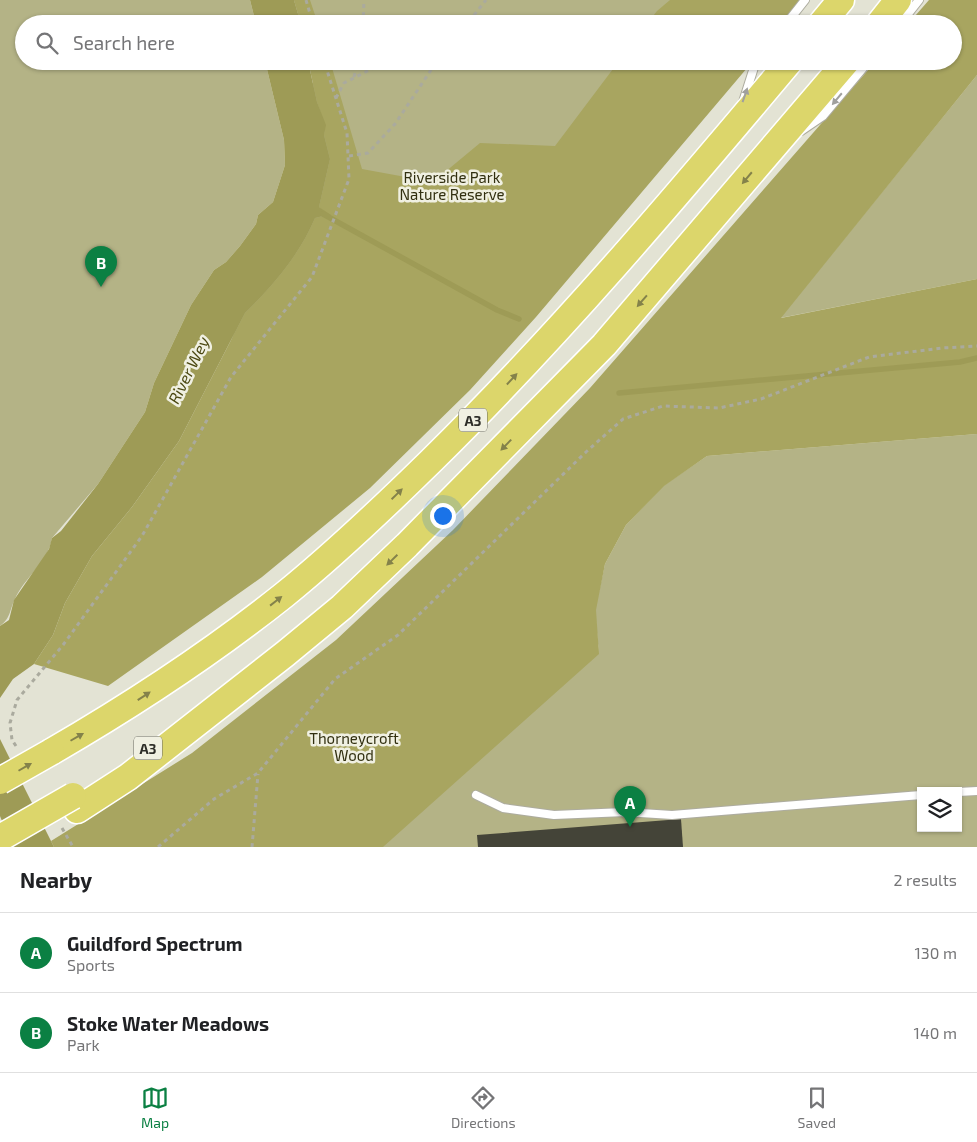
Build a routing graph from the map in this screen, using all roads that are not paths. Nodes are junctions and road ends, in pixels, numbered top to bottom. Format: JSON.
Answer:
{"nodes":[{"id":1,"x":805,"y":0,"type":"edge"},
{"id":2,"x":841,"y":0,"type":"edge"},
{"id":3,"x":898,"y":0,"type":"edge"},
{"id":4,"x":920,"y":0,"type":"edge"},
{"id":5,"x":793,"y":15,"type":"edge"},
{"id":6,"x":828,"y":15,"type":"edge"},
{"id":7,"x":886,"y":15,"type":"edge"},
{"id":8,"x":908,"y":15,"type":"edge"},
{"id":9,"x":753,"y":70,"type":"edge"},
{"id":10,"x":782,"y":70,"type":"edge"},
{"id":11,"x":839,"y":70,"type":"edge"},
{"id":12,"x":861,"y":70,"type":"edge"},
{"id":13,"x":734,"y":128,"type":"junction"},
{"id":14,"x":767,"y":155,"type":"junction"},
{"id":15,"x":0,"y":781,"type":"edge"},
{"id":16,"x":977,"y":791,"type":"edge"},
{"id":17,"x":962,"y":792,"type":"edge"},
{"id":18,"x":476,"y":795,"type":"dead end"},
{"id":19,"x":917,"y":795,"type":"edge"},
{"id":20,"x":70,"y":809,"type":"junction"},
{"id":21,"x":0,"y":838,"type":"edge"},
{"id":22,"x":18,"y":847,"type":"edge"}],
"edges":[{"from":1,"to":5,"type":"lane"},
{"from":2,"to":6,"type":"highway"},
{"from":3,"to":7,"type":"highway"},
{"from":4,"to":8,"type":"lane"},
{"from":13,"to":9,"type":"lane","one_way":true},
{"from":10,"to":13,"type":"highway","number":"A3"},
{"from":11,"to":14,"type":"highway","number":"A3"},
{"from":12,"to":14,"type":"lane","one_way":true},
{"from":15,"to":13,"type":"highway","number":"A3","one_way":true,"bridge":true},
{"from":14,"to":20,"type":"highway","number":"A3","one_way":true},
{"from":16,"to":17,"type":"lane"},
{"from":18,"to":19,"type":"lane"},
{"from":20,"to":21,"type":"highway","number":"A3","bridge":true},
{"from":20,"to":22,"type":"highway"}]}
